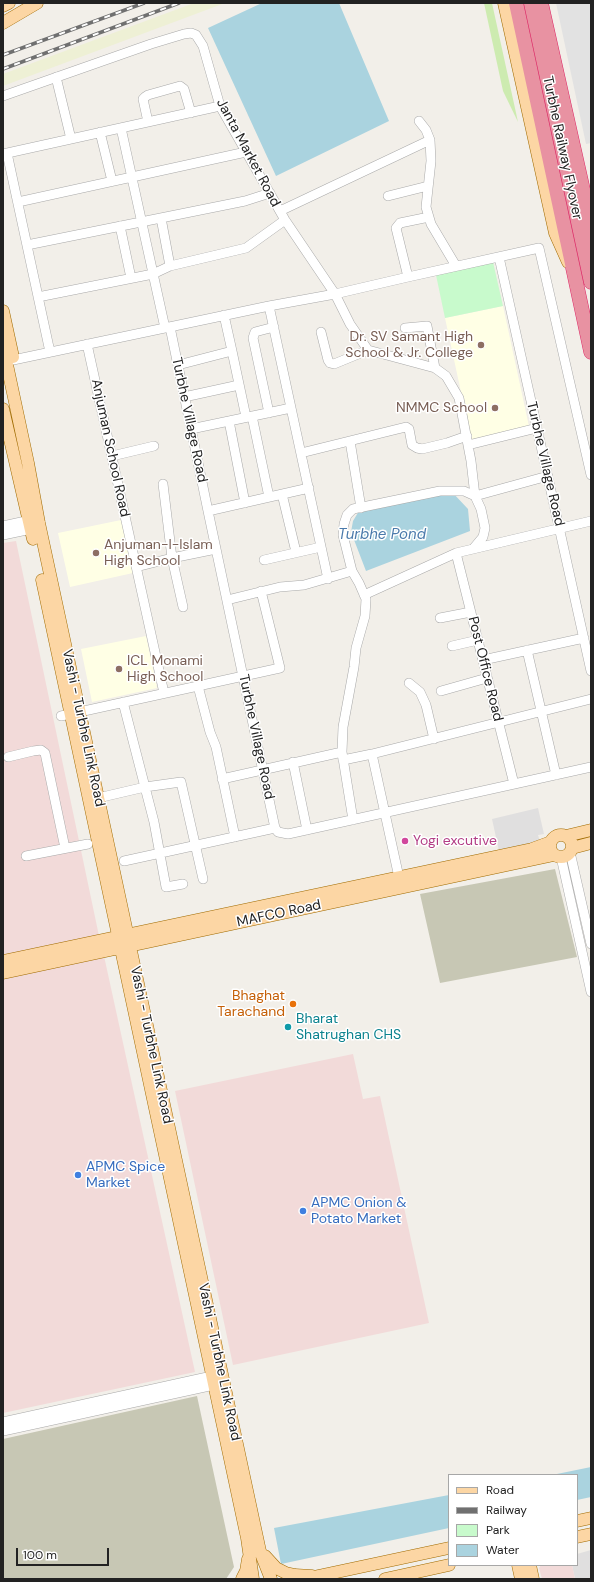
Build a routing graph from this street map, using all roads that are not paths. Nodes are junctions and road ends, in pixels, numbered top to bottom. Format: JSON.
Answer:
{"nodes":[{"id":1,"x":9,"y":3,"type":"edge"},
{"id":2,"x":37,"y":3,"type":"edge"},
{"id":3,"x":504,"y":3,"type":"edge"},
{"id":4,"x":516,"y":3,"type":"edge"},
{"id":5,"x":525,"y":3,"type":"edge"},
{"id":6,"x":530,"y":3,"type":"edge"},
{"id":7,"x":541,"y":3,"type":"edge"},
{"id":8,"x":3,"y":6,"type":"edge"},
{"id":9,"x":3,"y":23,"type":"edge"},
{"id":10,"x":56,"y":77,"type":"junction"},
{"id":11,"x":3,"y":96,"type":"edge"},
{"id":12,"x":220,"y":106,"type":"junction"},
{"id":13,"x":191,"y":113,"type":"junction"},
{"id":14,"x":148,"y":122,"type":"junction"},
{"id":15,"x":420,"y":122,"type":"dead end"},
{"id":16,"x":121,"y":128,"type":"junction"},
{"id":17,"x":100,"y":132,"type":"junction"},
{"id":18,"x":71,"y":139,"type":"junction"},
{"id":19,"x":430,"y":140,"type":"junction"},
{"id":20,"x":246,"y":152,"type":"junction"},
{"id":21,"x":5,"y":154,"type":"edge"},
{"id":22,"x":132,"y":177,"type":"junction"},
{"id":23,"x":112,"y":181,"type":"junction"},
{"id":24,"x":428,"y":186,"type":"junction"},
{"id":25,"x":270,"y":193,"type":"junction"},
{"id":26,"x":388,"y":196,"type":"dead end"},
{"id":27,"x":18,"y":202,"type":"junction"},
{"id":28,"x":280,"y":210,"type":"junction"},
{"id":29,"x":429,"y":217,"type":"junction"},
{"id":30,"x":161,"y":218,"type":"junction"},
{"id":31,"x":285,"y":220,"type":"junction"},
{"id":32,"x":141,"y":222,"type":"junction"},
{"id":33,"x":591,"y":225,"type":"edge"},
{"id":34,"x":120,"y":226,"type":"junction"},
{"id":35,"x":27,"y":245,"type":"junction"},
{"id":36,"x":585,"y":253,"type":"junction"},
{"id":37,"x":499,"y":257,"type":"junction"},
{"id":38,"x":170,"y":266,"type":"junction"},
{"id":39,"x":456,"y":266,"type":"junction"},
{"id":40,"x":153,"y":274,"type":"junction"},
{"id":41,"x":408,"y":277,"type":"junction"},
{"id":42,"x":131,"y":278,"type":"junction"},
{"id":43,"x":576,"y":280,"type":"junction"},
{"id":44,"x":591,"y":280,"type":"edge"},
{"id":45,"x":335,"y":294,"type":"junction"},
{"id":46,"x":38,"y":297,"type":"junction"},
{"id":47,"x":269,"y":306,"type":"junction"},
{"id":48,"x":3,"y":311,"type":"edge"},
{"id":49,"x":224,"y":315,"type":"junction"},
{"id":50,"x":274,"y":327,"type":"junction"},
{"id":51,"x":168,"y":328,"type":"junction"},
{"id":52,"x":404,"y":328,"type":"dead end"},
{"id":53,"x":321,"y":332,"type":"dead end"},
{"id":54,"x":87,"y":344,"type":"junction"},
{"id":55,"x":3,"y":346,"type":"edge"},
{"id":56,"x":368,"y":350,"type":"junction"},
{"id":57,"x":232,"y":351,"type":"junction"},
{"id":58,"x":50,"y":352,"type":"junction"},
{"id":59,"x":591,"y":352,"type":"edge"},
{"id":60,"x":13,"y":360,"type":"junction"},
{"id":61,"x":178,"y":365,"type":"junction"},
{"id":62,"x":435,"y":368,"type":"junction"},
{"id":63,"x":239,"y":385,"type":"junction"},
{"id":64,"x":184,"y":397,"type":"junction"},
{"id":65,"x":291,"y":408,"type":"junction"},
{"id":66,"x":3,"y":409,"type":"edge"},
{"id":67,"x":269,"y":412,"type":"junction"},
{"id":68,"x":249,"y":416,"type":"junction"},
{"id":69,"x":229,"y":421,"type":"junction"},
{"id":70,"x":537,"y":428,"type":"junction"},
{"id":71,"x":191,"y":429,"type":"junction"},
{"id":72,"x":468,"y":440,"type":"junction"},
{"id":73,"x":350,"y":441,"type":"junction"},
{"id":74,"x":3,"y":444,"type":"edge"},
{"id":75,"x":154,"y":446,"type":"dead end"},
{"id":76,"x":301,"y":453,"type":"junction"},
{"id":77,"x":112,"y":456,"type":"junction"},
{"id":78,"x":591,"y":475,"type":"edge"},
{"id":79,"x":548,"y":476,"type":"junction"},
{"id":80,"x":163,"y":484,"type":"dead end"},
{"id":81,"x":309,"y":488,"type":"junction"},
{"id":82,"x":282,"y":494,"type":"junction"},
{"id":83,"x":475,"y":496,"type":"junction"},
{"id":84,"x":269,"y":497,"type":"junction"},
{"id":85,"x":245,"y":502,"type":"junction"},
{"id":86,"x":361,"y":508,"type":"junction"},
{"id":87,"x":208,"y":511,"type":"junction"},
{"id":88,"x":34,"y":519,"type":"junction"},
{"id":89,"x":591,"y":521,"type":"edge"},
{"id":90,"x":3,"y":526,"type":"edge"},
{"id":91,"x":559,"y":528,"type":"junction"},
{"id":92,"x":3,"y":535,"type":"edge"},
{"id":93,"x":321,"y":547,"type":"junction"},
{"id":94,"x":216,"y":549,"type":"junction"},
{"id":95,"x":474,"y":549,"type":"junction"},
{"id":96,"x":296,"y":552,"type":"junction"},
{"id":97,"x":456,"y":553,"type":"junction"},
{"id":98,"x":172,"y":558,"type":"junction"},
{"id":99,"x":264,"y":560,"type":"dead end"},
{"id":100,"x":136,"y":567,"type":"junction"},
{"id":101,"x":352,"y":571,"type":"junction"},
{"id":102,"x":328,"y":579,"type":"junction"},
{"id":103,"x":261,"y":591,"type":"junction"},
{"id":104,"x":364,"y":595,"type":"junction"},
{"id":105,"x":226,"y":600,"type":"junction"},
{"id":106,"x":184,"y":607,"type":"dead end"},
{"id":107,"x":471,"y":612,"type":"junction"},
{"id":108,"x":440,"y":618,"type":"dead end"},
{"id":109,"x":584,"y":638,"type":"junction"},
{"id":110,"x":478,"y":640,"type":"junction"},
{"id":111,"x":452,"y":646,"type":"dead end"},
{"id":112,"x":527,"y":650,"type":"junction"},
{"id":113,"x":483,"y":660,"type":"junction"},
{"id":114,"x":591,"y":671,"type":"edge"},
{"id":115,"x":243,"y":676,"type":"junction"},
{"id":116,"x":487,"y":678,"type":"junction"},
{"id":117,"x":409,"y":683,"type":"dead end"},
{"id":118,"x":198,"y":686,"type":"junction"},
{"id":119,"x":441,"y":691,"type":"dead end"},
{"id":120,"x":164,"y":693,"type":"junction"},
{"id":121,"x":591,"y":699,"type":"edge"},
{"id":122,"x":123,"y":702,"type":"junction"},
{"id":123,"x":542,"y":710,"type":"junction"},
{"id":124,"x":70,"y":713,"type":"junction"},
{"id":125,"x":498,"y":722,"type":"junction"},
{"id":126,"x":434,"y":739,"type":"junction"},
{"id":127,"x":342,"y":752,"type":"junction"},
{"id":128,"x":372,"y":754,"type":"junction"},
{"id":129,"x":8,"y":757,"type":"dead end"},
{"id":130,"x":293,"y":762,"type":"junction"},
{"id":131,"x":591,"y":768,"type":"edge"},
{"id":132,"x":263,"y":769,"type":"junction"},
{"id":133,"x":556,"y":775,"type":"junction"},
{"id":134,"x":222,"y":779,"type":"junction"},
{"id":135,"x":514,"y":784,"type":"junction"},
{"id":136,"x":145,"y":787,"type":"junction"},
{"id":137,"x":98,"y":798,"type":"junction"},
{"id":138,"x":385,"y":813,"type":"junction"},
{"id":139,"x":353,"y":820,"type":"junction"},
{"id":140,"x":275,"y":828,"type":"junction"},
{"id":141,"x":307,"y":830,"type":"junction"},
{"id":142,"x":591,"y":830,"type":"edge"},
{"id":143,"x":566,"y":836,"type":"junction"},
{"id":144,"x":235,"y":837,"type":"junction"},
{"id":145,"x":551,"y":842,"type":"junction"},
{"id":146,"x":591,"y":843,"type":"edge"},
{"id":147,"x":88,"y":844,"type":"dead end"},
{"id":148,"x":196,"y":846,"type":"junction"},
{"id":149,"x":65,"y":848,"type":"junction"},
{"id":150,"x":161,"y":853,"type":"junction"},
{"id":151,"x":564,"y":853,"type":"junction"},
{"id":152,"x":26,"y":856,"type":"dead end"},
{"id":153,"x":124,"y":861,"type":"dead end"},
{"id":154,"x":203,"y":879,"type":"dead end"},
{"id":155,"x":405,"y":881,"type":"junction"},
{"id":156,"x":183,"y":884,"type":"dead end"},
{"id":157,"x":124,"y":941,"type":"junction"},
{"id":158,"x":591,"y":944,"type":"edge"},
{"id":159,"x":3,"y":961,"type":"edge"},
{"id":160,"x":3,"y":972,"type":"edge"},
{"id":161,"x":591,"y":992,"type":"edge"},
{"id":162,"x":216,"y":1379,"type":"junction"},
{"id":163,"x":3,"y":1422,"type":"edge"},
{"id":164,"x":3,"y":1431,"type":"edge"},
{"id":165,"x":591,"y":1518,"type":"edge"},
{"id":166,"x":578,"y":1521,"type":"edge"},
{"id":167,"x":591,"y":1534,"type":"edge"},
{"id":168,"x":578,"y":1537,"type":"edge"},
{"id":169,"x":448,"y":1548,"type":"edge"},
{"id":170,"x":255,"y":1552,"type":"junction"},
{"id":171,"x":448,"y":1565,"type":"edge"},
{"id":172,"x":518,"y":1566,"type":"edge"},
{"id":173,"x":530,"y":1566,"type":"edge"},
{"id":174,"x":319,"y":1577,"type":"junction"},
{"id":175,"x":242,"y":1579,"type":"edge"},
{"id":176,"x":253,"y":1579,"type":"edge"},
{"id":177,"x":271,"y":1579,"type":"edge"},
{"id":178,"x":304,"y":1579,"type":"edge"},
{"id":179,"x":385,"y":1579,"type":"edge"},
{"id":180,"x":521,"y":1579,"type":"edge"},
{"id":181,"x":533,"y":1579,"type":"edge"}],
"edges":[{"from":1,"to":8,"type":"main road"},
{"from":2,"to":9,"type":"main road"},
{"from":3,"to":43,"type":"main road"},
{"from":4,"to":43,"type":"highway","name":"Turbhe Railway Flyover"},
{"from":5,"to":36,"type":"highway"},
{"from":6,"to":36,"type":"highway","name":"Turbhe Railway Flyover"},
{"from":7,"to":33,"type":"highway","name":"Turbhe Railway Flyover"},
{"from":10,"to":11,"type":"street","name":"Janta Market Road"},
{"from":10,"to":12,"type":"street","name":"Janta Market Road"},
{"from":10,"to":18,"type":"street"},
{"from":12,"to":13,"type":"street"},
{"from":12,"to":20,"type":"street","name":"Janta Market Road"},
{"from":13,"to":14,"type":"street"},
{"from":13,"to":14,"type":"street"},
{"from":14,"to":16,"type":"street"},
{"from":15,"to":19,"type":"street"},
{"from":16,"to":17,"type":"street"},
{"from":16,"to":22,"type":"street","name":"Turbhe Village Road"},
{"from":17,"to":18,"type":"street"},
{"from":17,"to":23,"type":"street"},
{"from":18,"to":21,"type":"street"},
{"from":19,"to":24,"type":"street"},
{"from":19,"to":28,"type":"street"},
{"from":20,"to":22,"type":"street"},
{"from":20,"to":25,"type":"street","name":"Janta Market Road"},
{"from":21,"to":27,"type":"street"},
{"from":22,"to":23,"type":"street"},
{"from":22,"to":32,"type":"street","name":"Turbhe Village Road"},
{"from":23,"to":27,"type":"street"},
{"from":24,"to":26,"type":"street"},
{"from":24,"to":29,"type":"street"},
{"from":25,"to":28,"type":"street","name":"Janta Market Road"},
{"from":25,"to":30,"type":"street"},
{"from":27,"to":35,"type":"street"},
{"from":28,"to":31,"type":"street","name":"Janta Market Road"},
{"from":29,"to":39,"type":"street"},
{"from":29,"to":41,"type":"street"},
{"from":30,"to":32,"type":"street"},
{"from":30,"to":38,"type":"street"},
{"from":31,"to":38,"type":"street"},
{"from":31,"to":45,"type":"street","name":"Janta Market Road"},
{"from":32,"to":34,"type":"street"},
{"from":32,"to":40,"type":"street","name":"Turbhe Village Road"},
{"from":33,"to":44,"type":"highway","name":"Turbhe Railway Flyover"},
{"from":34,"to":35,"type":"street"},
{"from":34,"to":42,"type":"street"},
{"from":35,"to":46,"type":"street"},
{"from":36,"to":44,"type":"highway","name":"Turbhe Railway Flyover"},
{"from":37,"to":39,"type":"street"},
{"from":37,"to":70,"type":"street","name":"Turbhe Village Road"},
{"from":37,"to":78,"type":"street"},
{"from":38,"to":40,"type":"street"},
{"from":39,"to":41,"type":"street"},
{"from":40,"to":42,"type":"street"},
{"from":40,"to":51,"type":"street","name":"Turbhe Village Road"},
{"from":41,"to":45,"type":"street"},
{"from":42,"to":46,"type":"street"},
{"from":43,"to":59,"type":"highway","name":"Turbhe Railway Flyover"},
{"from":45,"to":47,"type":"street"},
{"from":45,"to":56,"type":"street","name":"Janta Market Road"},
{"from":46,"to":58,"type":"street"},
{"from":47,"to":49,"type":"street"},
{"from":47,"to":50,"type":"street"},
{"from":48,"to":60,"type":"main road"},
{"from":49,"to":51,"type":"street"},
{"from":49,"to":57,"type":"street"},
{"from":50,"to":65,"type":"street"},
{"from":50,"to":67,"type":"street"},
{"from":51,"to":54,"type":"street"},
{"from":51,"to":61,"type":"street","name":"Turbhe Village Road"},
{"from":52,"to":62,"type":"street"},
{"from":53,"to":56,"type":"street"},
{"from":54,"to":58,"type":"street"},
{"from":54,"to":77,"type":"street","name":"Anjuman School Road"},
{"from":55,"to":88,"type":"main road"},
{"from":56,"to":62,"type":"street"},
{"from":57,"to":61,"type":"street"},
{"from":57,"to":63,"type":"street"},
{"from":58,"to":60,"type":"street"},
{"from":60,"to":88,"type":"main road"},
{"from":61,"to":64,"type":"street","name":"Turbhe Village Road"},
{"from":62,"to":72,"type":"street"},
{"from":63,"to":64,"type":"street"},
{"from":63,"to":68,"type":"street"},
{"from":64,"to":71,"type":"street","name":"Turbhe Village Road"},
{"from":65,"to":67,"type":"street"},
{"from":65,"to":76,"type":"street"},
{"from":66,"to":88,"type":"main road"},
{"from":67,"to":68,"type":"street"},
{"from":68,"to":69,"type":"street"},
{"from":68,"to":84,"type":"street"},
{"from":69,"to":71,"type":"street"},
{"from":69,"to":85,"type":"street"},
{"from":70,"to":72,"type":"street"},
{"from":70,"to":79,"type":"street","name":"Turbhe Village Road"},
{"from":71,"to":87,"type":"street","name":"Turbhe Village Road"},
{"from":72,"to":73,"type":"street"},
{"from":72,"to":83,"type":"street"},
{"from":73,"to":76,"type":"street"},
{"from":73,"to":86,"type":"street"},
{"from":74,"to":88,"type":"main road"},
{"from":75,"to":77,"type":"street"},
{"from":76,"to":81,"type":"street"},
{"from":77,"to":100,"type":"street","name":"Anjuman School Road"},
{"from":79,"to":83,"type":"street"},
{"from":79,"to":91,"type":"street","name":"Turbhe Village Road"},
{"from":80,"to":98,"type":"street"},
{"from":81,"to":82,"type":"street"},
{"from":81,"to":93,"type":"street"},
{"from":82,"to":84,"type":"street"},
{"from":82,"to":96,"type":"street"},
{"from":83,"to":86,"type":"street"},
{"from":83,"to":95,"type":"street"},
{"from":84,"to":85,"type":"street"},
{"from":85,"to":87,"type":"street"},
{"from":86,"to":101,"type":"street"},
{"from":87,"to":94,"type":"street","name":"Turbhe Village Road"},
{"from":88,"to":90,"type":"street"},
{"from":88,"to":92,"type":"street"},
{"from":88,"to":124,"type":"main road","name":"Vashi - Turbhe Link Road"},
{"from":89,"to":91,"type":"street"},
{"from":91,"to":95,"type":"street"},
{"from":91,"to":109,"type":"street","name":"Turbhe Village Road"},
{"from":93,"to":96,"type":"street"},
{"from":93,"to":102,"type":"street"},
{"from":94,"to":98,"type":"street"},
{"from":94,"to":105,"type":"street","name":"Turbhe Village Road"},
{"from":95,"to":97,"type":"street"},
{"from":96,"to":99,"type":"street"},
{"from":97,"to":104,"type":"street"},
{"from":97,"to":107,"type":"street","name":"Post Office Road"},
{"from":98,"to":100,"type":"street"},
{"from":98,"to":106,"type":"street"},
{"from":100,"to":120,"type":"street","name":"Anjuman School Road"},
{"from":101,"to":102,"type":"street"},
{"from":101,"to":104,"type":"street"},
{"from":102,"to":103,"type":"street"},
{"from":103,"to":105,"type":"street"},
{"from":103,"to":115,"type":"street"},
{"from":104,"to":127,"type":"street"},
{"from":105,"to":115,"type":"street","name":"Turbhe Village Road"},
{"from":107,"to":108,"type":"street"},
{"from":107,"to":110,"type":"street","name":"Post Office Road"},
{"from":109,"to":112,"type":"street"},
{"from":109,"to":114,"type":"street","name":"Turbhe Village Road"},
{"from":110,"to":111,"type":"street"},
{"from":110,"to":113,"type":"street","name":"Post Office Road"},
{"from":112,"to":113,"type":"street"},
{"from":112,"to":123,"type":"street"},
{"from":113,"to":116,"type":"street","name":"Post Office Road"},
{"from":115,"to":118,"type":"street"},
{"from":115,"to":132,"type":"street","name":"Turbhe Village Road"},
{"from":116,"to":119,"type":"street"},
{"from":116,"to":125,"type":"street","name":"Post Office Road"},
{"from":117,"to":126,"type":"street"},
{"from":118,"to":120,"type":"street"},
{"from":118,"to":134,"type":"street"},
{"from":120,"to":122,"type":"street"},
{"from":121,"to":123,"type":"street"},
{"from":122,"to":124,"type":"street"},
{"from":122,"to":136,"type":"street"},
{"from":123,"to":125,"type":"street"},
{"from":123,"to":133,"type":"street"},
{"from":124,"to":137,"type":"main road","name":"Vashi - Turbhe Link Road"},
{"from":124,"to":157,"type":"main road","name":"Vashi - Turbhe Link Road"},
{"from":125,"to":126,"type":"street"},
{"from":125,"to":135,"type":"street","name":"Post Office Road"},
{"from":126,"to":128,"type":"street"},
{"from":127,"to":128,"type":"street"},
{"from":127,"to":130,"type":"street"},
{"from":127,"to":139,"type":"street"},
{"from":128,"to":138,"type":"street"},
{"from":129,"to":149,"type":"street"},
{"from":130,"to":132,"type":"street"},
{"from":130,"to":141,"type":"street"},
{"from":131,"to":133,"type":"street"},
{"from":132,"to":134,"type":"street"},
{"from":132,"to":140,"type":"street","name":"Turbhe Village Road"},
{"from":133,"to":135,"type":"street"},
{"from":134,"to":144,"type":"street"},
{"from":135,"to":138,"type":"street"},
{"from":136,"to":137,"type":"street"},
{"from":136,"to":148,"type":"street"},
{"from":136,"to":150,"type":"street"},
{"from":137,"to":157,"type":"main road","name":"Vashi - Turbhe Link Road"},
{"from":138,"to":139,"type":"street"},
{"from":138,"to":155,"type":"street"},
{"from":139,"to":141,"type":"street"},
{"from":140,"to":141,"type":"street"},
{"from":140,"to":144,"type":"street"},
{"from":142,"to":143,"type":"main road"},
{"from":143,"to":145,"type":"main road"},
{"from":143,"to":151,"type":"main road"},
{"from":144,"to":148,"type":"street"},
{"from":145,"to":151,"type":"main road"},
{"from":145,"to":155,"type":"main road","name":"MAFCO Road"},
{"from":146,"to":151,"type":"main road","name":"MAFCO Road"},
{"from":147,"to":149,"type":"street"},
{"from":148,"to":150,"type":"street"},
{"from":148,"to":154,"type":"street"},
{"from":149,"to":152,"type":"street"},
{"from":150,"to":153,"type":"street"},
{"from":150,"to":156,"type":"street"},
{"from":151,"to":155,"type":"main road","name":"MAFCO Road"},
{"from":151,"to":158,"type":"street"},
{"from":151,"to":161,"type":"street"},
{"from":155,"to":157,"type":"main road","name":"MAFCO Road"},
{"from":157,"to":159,"type":"main road","name":"MAFCO Road"},
{"from":157,"to":160,"type":"main road","name":"MAFCO Road"},
{"from":157,"to":162,"type":"main road","name":"Vashi - Turbhe Link Road"},
{"from":162,"to":163,"type":"street"},
{"from":162,"to":164,"type":"street"},
{"from":162,"to":170,"type":"main road","name":"Vashi - Turbhe Link Road"},
{"from":165,"to":166,"type":"main road"},
{"from":167,"to":168,"type":"main road"},
{"from":169,"to":174,"type":"main road"},
{"from":170,"to":174,"type":"main road"},
{"from":170,"to":175,"type":"main road"},
{"from":170,"to":176,"type":"main road","name":"Vashi - Turbhe Link Road"},
{"from":170,"to":177,"type":"main road","name":"Vashi - Turbhe Link Road"},
{"from":171,"to":179,"type":"main road"},
{"from":172,"to":180,"type":"main road"},
{"from":173,"to":181,"type":"main road"},
{"from":174,"to":178,"type":"main road"}]}
